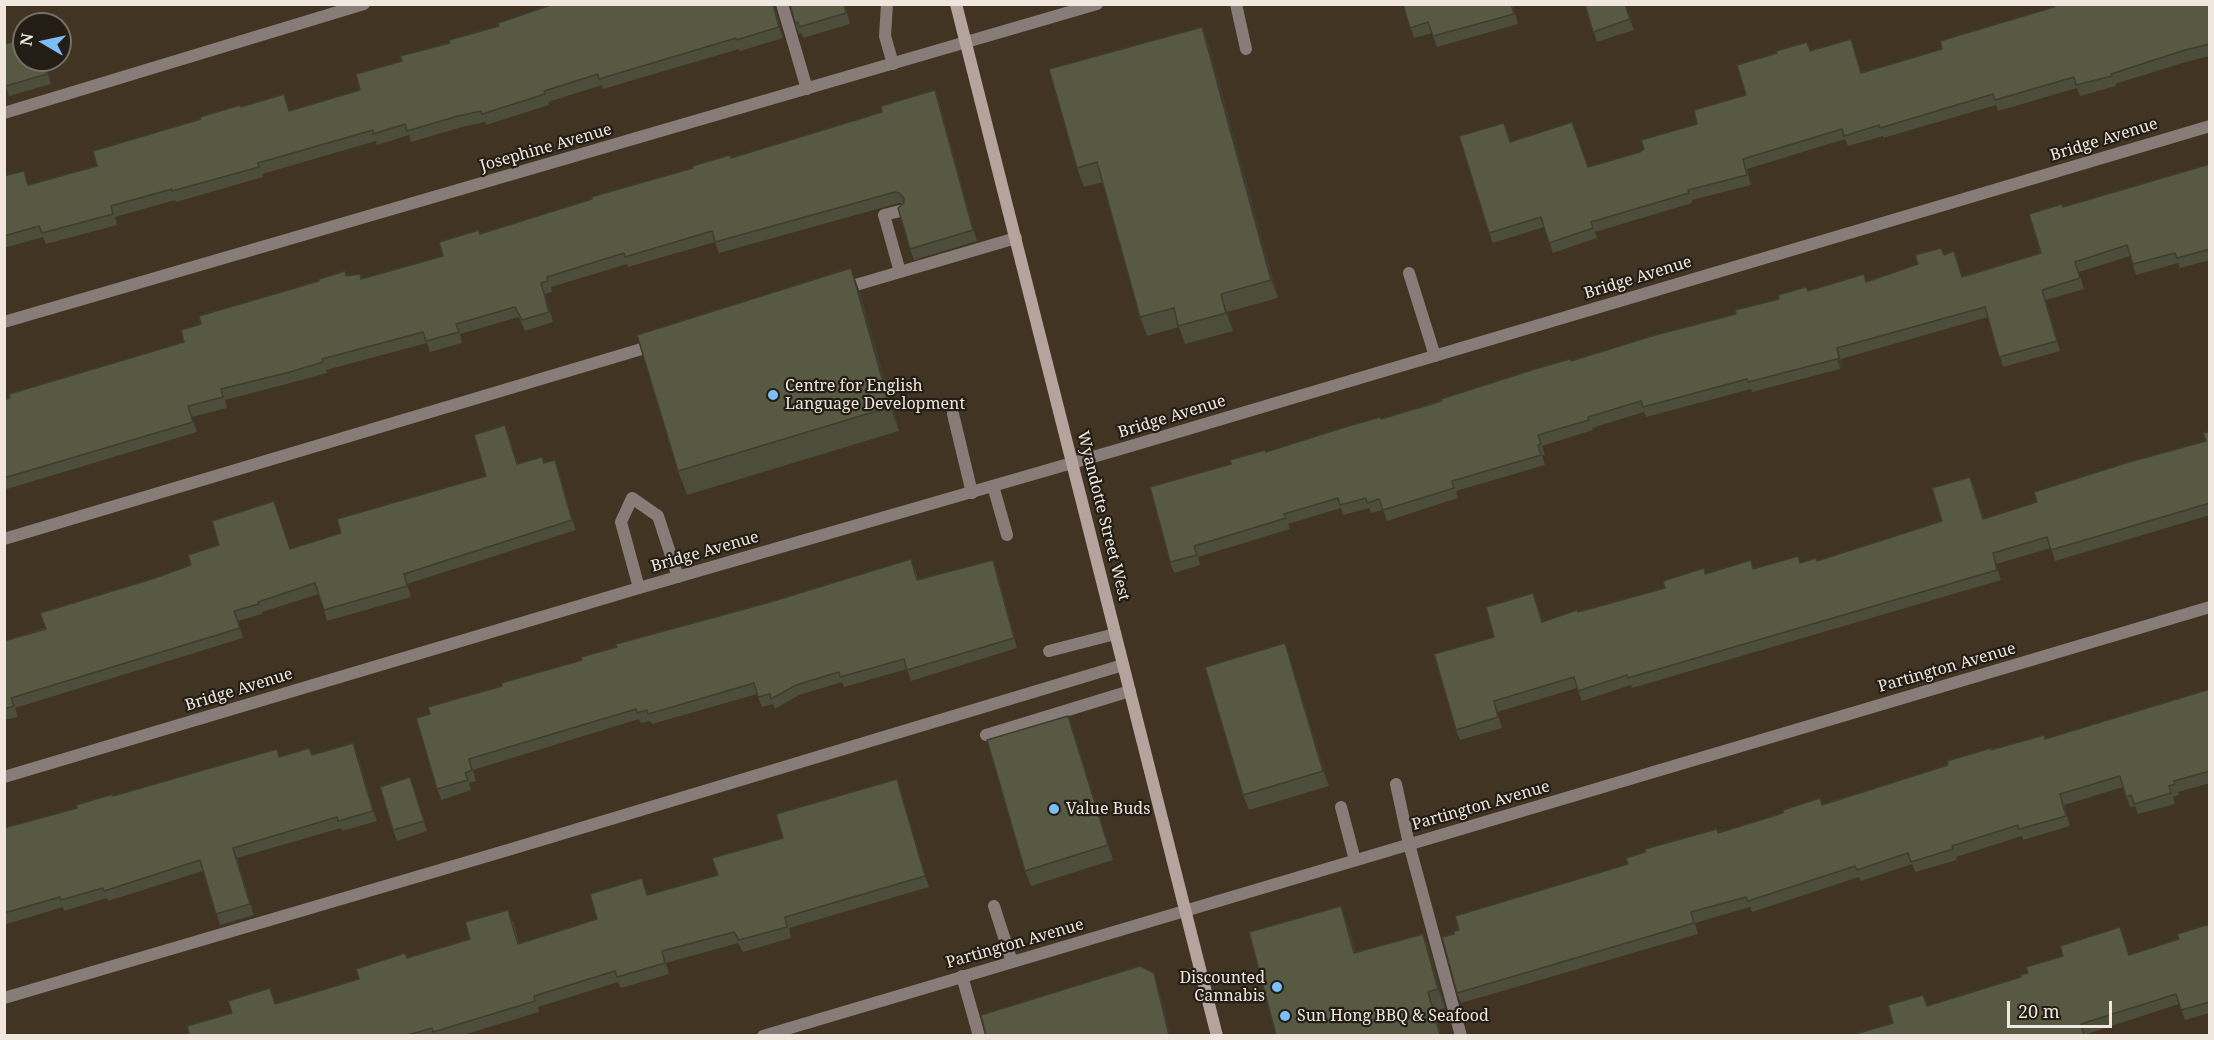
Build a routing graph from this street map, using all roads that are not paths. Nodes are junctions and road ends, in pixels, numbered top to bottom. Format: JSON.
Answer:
{"nodes":[{"id":1,"x":364,"y":4,"type":"edge"},
{"id":2,"x":782,"y":4,"type":"edge"},
{"id":3,"x":887,"y":4,"type":"edge"},
{"id":4,"x":956,"y":4,"type":"edge"},
{"id":5,"x":1097,"y":4,"type":"edge"},
{"id":6,"x":1236,"y":4,"type":"edge"},
{"id":7,"x":1059,"y":10,"type":"edge"},
{"id":8,"x":966,"y":42,"type":"junction"},
{"id":9,"x":1246,"y":49,"type":"dead end"},
{"id":10,"x":893,"y":64,"type":"junction"},
{"id":11,"x":807,"y":89,"type":"junction"},
{"id":12,"x":4,"y":112,"type":"edge"},
{"id":13,"x":2210,"y":126,"type":"edge"},
{"id":14,"x":900,"y":211,"type":"edge"},
{"id":15,"x":1016,"y":238,"type":"junction"},
{"id":16,"x":900,"y":272,"type":"junction"},
{"id":17,"x":1409,"y":273,"type":"dead end"},
{"id":18,"x":832,"y":292,"type":"edge"},
{"id":19,"x":4,"y":322,"type":"edge"},
{"id":20,"x":671,"y":340,"type":"edge"},
{"id":21,"x":1435,"y":356,"type":"junction"},
{"id":22,"x":953,"y":414,"type":"dead end"},
{"id":23,"x":1072,"y":463,"type":"junction"},
{"id":24,"x":993,"y":486,"type":"junction"},
{"id":25,"x":972,"y":493,"type":"junction"},
{"id":26,"x":1008,"y":535,"type":"dead end"},
{"id":27,"x":4,"y":539,"type":"edge"},
{"id":28,"x":678,"y":577,"type":"junction"},
{"id":29,"x":639,"y":588,"type":"junction"},
{"id":30,"x":2210,"y":607,"type":"edge"},
{"id":31,"x":1115,"y":634,"type":"junction"},
{"id":32,"x":1049,"y":651,"type":"dead end"},
{"id":33,"x":1123,"y":665,"type":"junction"},
{"id":34,"x":1130,"y":691,"type":"junction"},
{"id":35,"x":986,"y":735,"type":"dead end"},
{"id":36,"x":4,"y":777,"type":"edge"},
{"id":37,"x":1396,"y":784,"type":"dead end"},
{"id":38,"x":1341,"y":807,"type":"dead end"},
{"id":39,"x":1409,"y":844,"type":"junction"},
{"id":40,"x":1355,"y":860,"type":"junction"},
{"id":41,"x":994,"y":906,"type":"dead end"},
{"id":42,"x":1186,"y":910,"type":"junction"},
{"id":43,"x":1012,"y":962,"type":"junction"},
{"id":44,"x":962,"y":976,"type":"junction"},
{"id":45,"x":4,"y":998,"type":"edge"},
{"id":46,"x":763,"y":1035,"type":"edge"},
{"id":47,"x":979,"y":1035,"type":"edge"},
{"id":48,"x":1217,"y":1035,"type":"edge"},
{"id":49,"x":1461,"y":1035,"type":"edge"}],
"edges":[{"from":1,"to":12,"type":"street"},
{"from":2,"to":11,"type":"street"},
{"from":3,"to":10,"type":"street"},
{"from":4,"to":8,"type":"main road","name":"Wyandotte Street West"},
{"from":5,"to":7,"type":"street","name":"Josephine Avenue"},
{"from":6,"to":9,"type":"street"},
{"from":7,"to":8,"type":"street","name":"Josephine Avenue"},
{"from":8,"to":10,"type":"street","name":"Josephine Avenue"},
{"from":8,"to":15,"type":"main road","name":"Wyandotte Street West"},
{"from":10,"to":11,"type":"street","name":"Josephine Avenue"},
{"from":11,"to":19,"type":"street","name":"Josephine Avenue"},
{"from":13,"to":21,"type":"street","name":"Bridge Avenue"},
{"from":14,"to":16,"type":"street"},
{"from":15,"to":16,"type":"street"},
{"from":15,"to":23,"type":"main road","name":"Wyandotte Street West"},
{"from":16,"to":18,"type":"street"},
{"from":17,"to":21,"type":"street"},
{"from":20,"to":27,"type":"street"},
{"from":21,"to":23,"type":"street","name":"Bridge Avenue"},
{"from":22,"to":25,"type":"street"},
{"from":23,"to":24,"type":"street","name":"Bridge Avenue"},
{"from":23,"to":31,"type":"main road","name":"Wyandotte Street West"},
{"from":24,"to":25,"type":"street","name":"Bridge Avenue"},
{"from":24,"to":26,"type":"street"},
{"from":25,"to":28,"type":"street","name":"Bridge Avenue"},
{"from":28,"to":29,"type":"street","name":"Bridge Avenue"},
{"from":28,"to":29,"type":"street"},
{"from":29,"to":36,"type":"street","name":"Bridge Avenue"},
{"from":30,"to":39,"type":"street","name":"Partington Avenue"},
{"from":31,"to":32,"type":"street"},
{"from":31,"to":33,"type":"main road","name":"Wyandotte Street West"},
{"from":33,"to":34,"type":"main road","name":"Wyandotte Street West"},
{"from":33,"to":45,"type":"street"},
{"from":34,"to":35,"type":"street"},
{"from":34,"to":42,"type":"main road","name":"Wyandotte Street West"},
{"from":37,"to":39,"type":"street"},
{"from":38,"to":40,"type":"street"},
{"from":39,"to":40,"type":"street","name":"Partington Avenue"},
{"from":39,"to":49,"type":"street"},
{"from":40,"to":42,"type":"street","name":"Partington Avenue"},
{"from":41,"to":43,"type":"street"},
{"from":42,"to":43,"type":"street","name":"Partington Avenue"},
{"from":42,"to":48,"type":"main road","name":"Wyandotte Street West"},
{"from":43,"to":44,"type":"street","name":"Partington Avenue"},
{"from":44,"to":46,"type":"street","name":"Partington Avenue"},
{"from":44,"to":47,"type":"street"}]}
